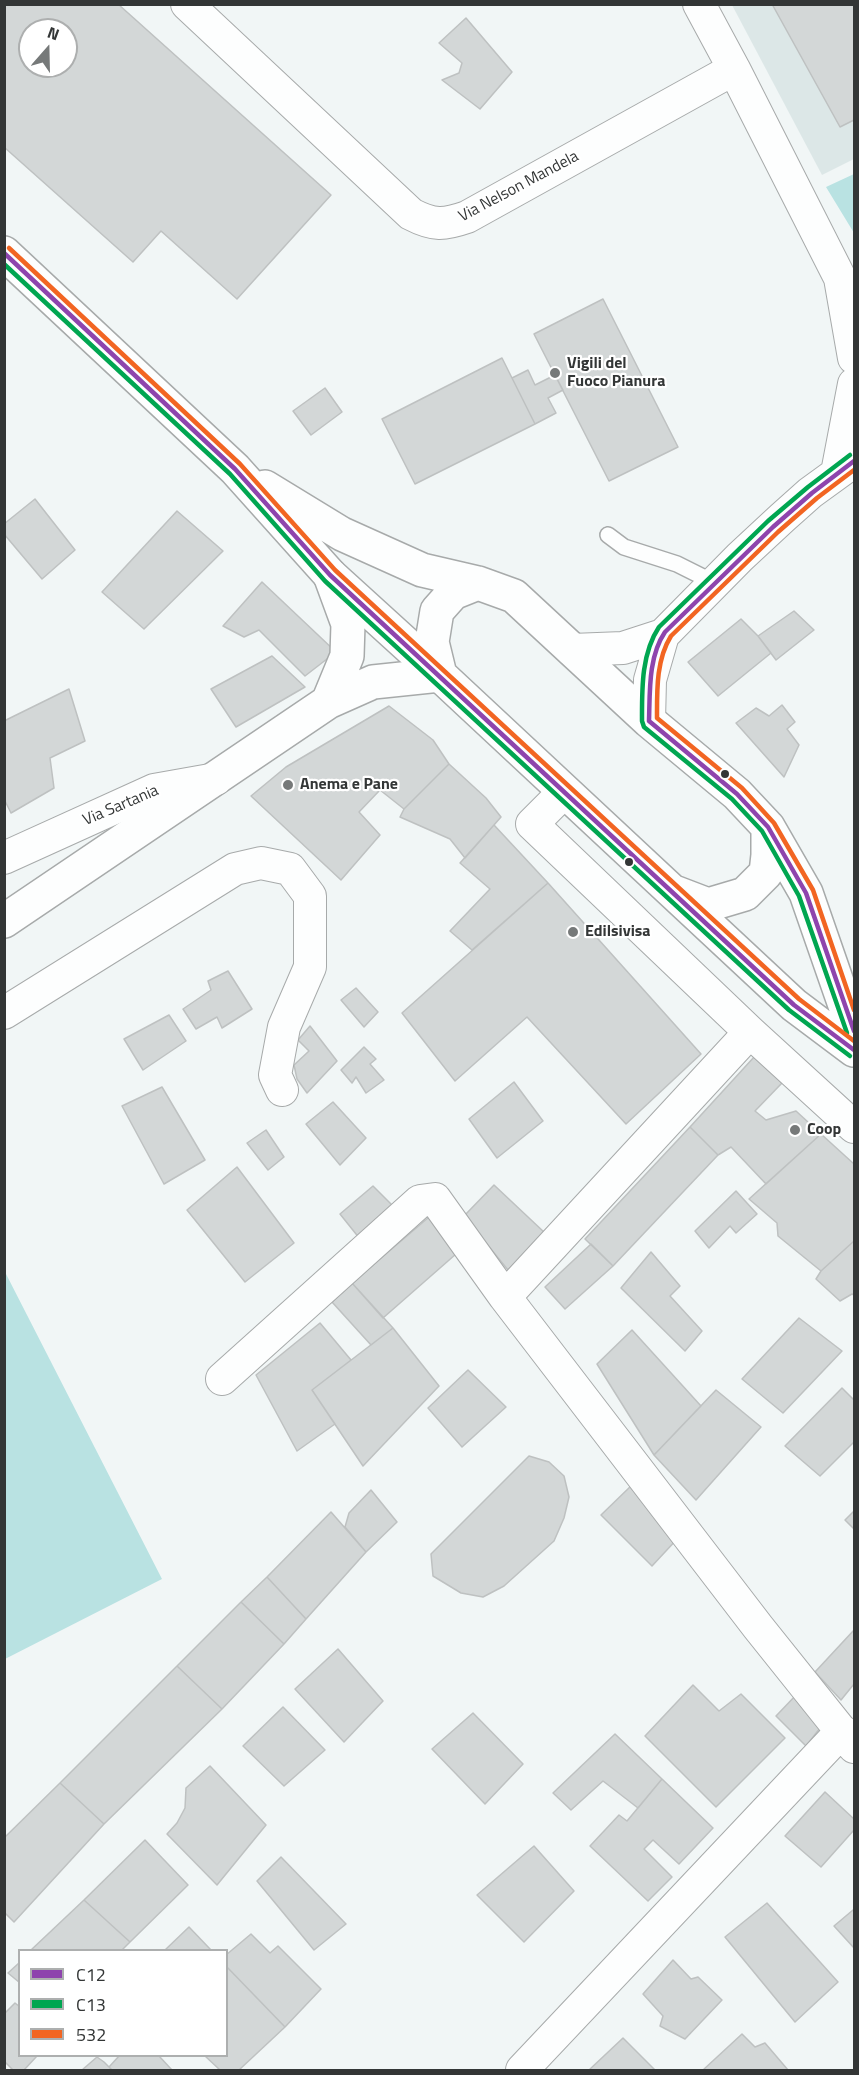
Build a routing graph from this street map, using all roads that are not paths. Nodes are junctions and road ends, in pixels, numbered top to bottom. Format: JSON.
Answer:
{"nodes":[{"id":1,"x":187,"y":4,"type":"edge"},
{"id":2,"x":699,"y":4,"type":"edge"},
{"id":3,"x":734,"y":69,"type":"junction"},
{"id":4,"x":4,"y":253,"type":"edge"},
{"id":5,"x":847,"y":284,"type":"edge"},
{"id":6,"x":855,"y":358,"type":"edge"},
{"id":7,"x":855,"y":384,"type":"edge"},
{"id":8,"x":846,"y":467,"type":"edge"},
{"id":9,"x":235,"y":469,"type":"junction"},
{"id":10,"x":608,"y":535,"type":"dead end"},
{"id":11,"x":330,"y":575,"type":"junction"},
{"id":12,"x":478,"y":583,"type":"junction"},
{"id":13,"x":715,"y":583,"type":"junction"},
{"id":14,"x":663,"y":635,"type":"junction"},
{"id":15,"x":572,"y":650,"type":"junction"},
{"id":16,"x":440,"y":675,"type":"junction"},
{"id":17,"x":328,"y":702,"type":"junction"},
{"id":18,"x":649,"y":721,"type":"junction"},
{"id":19,"x":217,"y":779,"type":"junction"},
{"id":20,"x":564,"y":792,"type":"junction"},
{"id":21,"x":768,"y":827,"type":"junction"},
{"id":22,"x":4,"y":858,"type":"edge"},
{"id":23,"x":670,"y":891,"type":"junction"},
{"id":24,"x":4,"y":921,"type":"edge"},
{"id":25,"x":4,"y":1013,"type":"edge"},
{"id":26,"x":855,"y":1031,"type":"edge"},
{"id":27,"x":750,"y":1032,"type":"junction"},
{"id":28,"x":855,"y":1050,"type":"edge"},
{"id":29,"x":282,"y":1090,"type":"dead end"},
{"id":30,"x":855,"y":1127,"type":"edge"},
{"id":31,"x":505,"y":1297,"type":"junction"},
{"id":32,"x":222,"y":1379,"type":"dead end"},
{"id":33,"x":848,"y":1739,"type":"edge"},
{"id":34,"x":522,"y":2070,"type":"edge"}],
"edges":[{"from":1,"to":3,"type":"street","name":"Via Nelson Mandela"},
{"from":2,"to":3,"type":"street"},
{"from":3,"to":5,"type":"street"},
{"from":4,"to":9,"type":"main road"},
{"from":5,"to":6,"type":"street"},
{"from":7,"to":8,"type":"street"},
{"from":8,"to":13,"type":"street"},
{"from":9,"to":11,"type":"main road"},
{"from":9,"to":12,"type":"main road"},
{"from":10,"to":13,"type":"lane"},
{"from":11,"to":16,"type":"main road"},
{"from":11,"to":17,"type":"main road"},
{"from":12,"to":15,"type":"main road"},
{"from":12,"to":16,"type":"main road"},
{"from":13,"to":14,"type":"street"},
{"from":14,"to":15,"type":"street"},
{"from":14,"to":18,"type":"street"},
{"from":15,"to":18,"type":"main road"},
{"from":16,"to":17,"type":"main road","name":"Via Sartania"},
{"from":16,"to":20,"type":"main road"},
{"from":17,"to":19,"type":"main road","name":"Via Sartania"},
{"from":18,"to":21,"type":"main road"},
{"from":19,"to":22,"type":"street","name":"Via Sartania"},
{"from":19,"to":24,"type":"main road"},
{"from":20,"to":23,"type":"main road"},
{"from":20,"to":27,"type":"street"},
{"from":21,"to":23,"type":"main road"},
{"from":21,"to":26,"type":"main road"},
{"from":23,"to":28,"type":"main road"},
{"from":25,"to":29,"type":"street"},
{"from":27,"to":30,"type":"street"},
{"from":27,"to":31,"type":"street"},
{"from":31,"to":32,"type":"street"},
{"from":31,"to":33,"type":"street"},
{"from":33,"to":34,"type":"street"}]}
